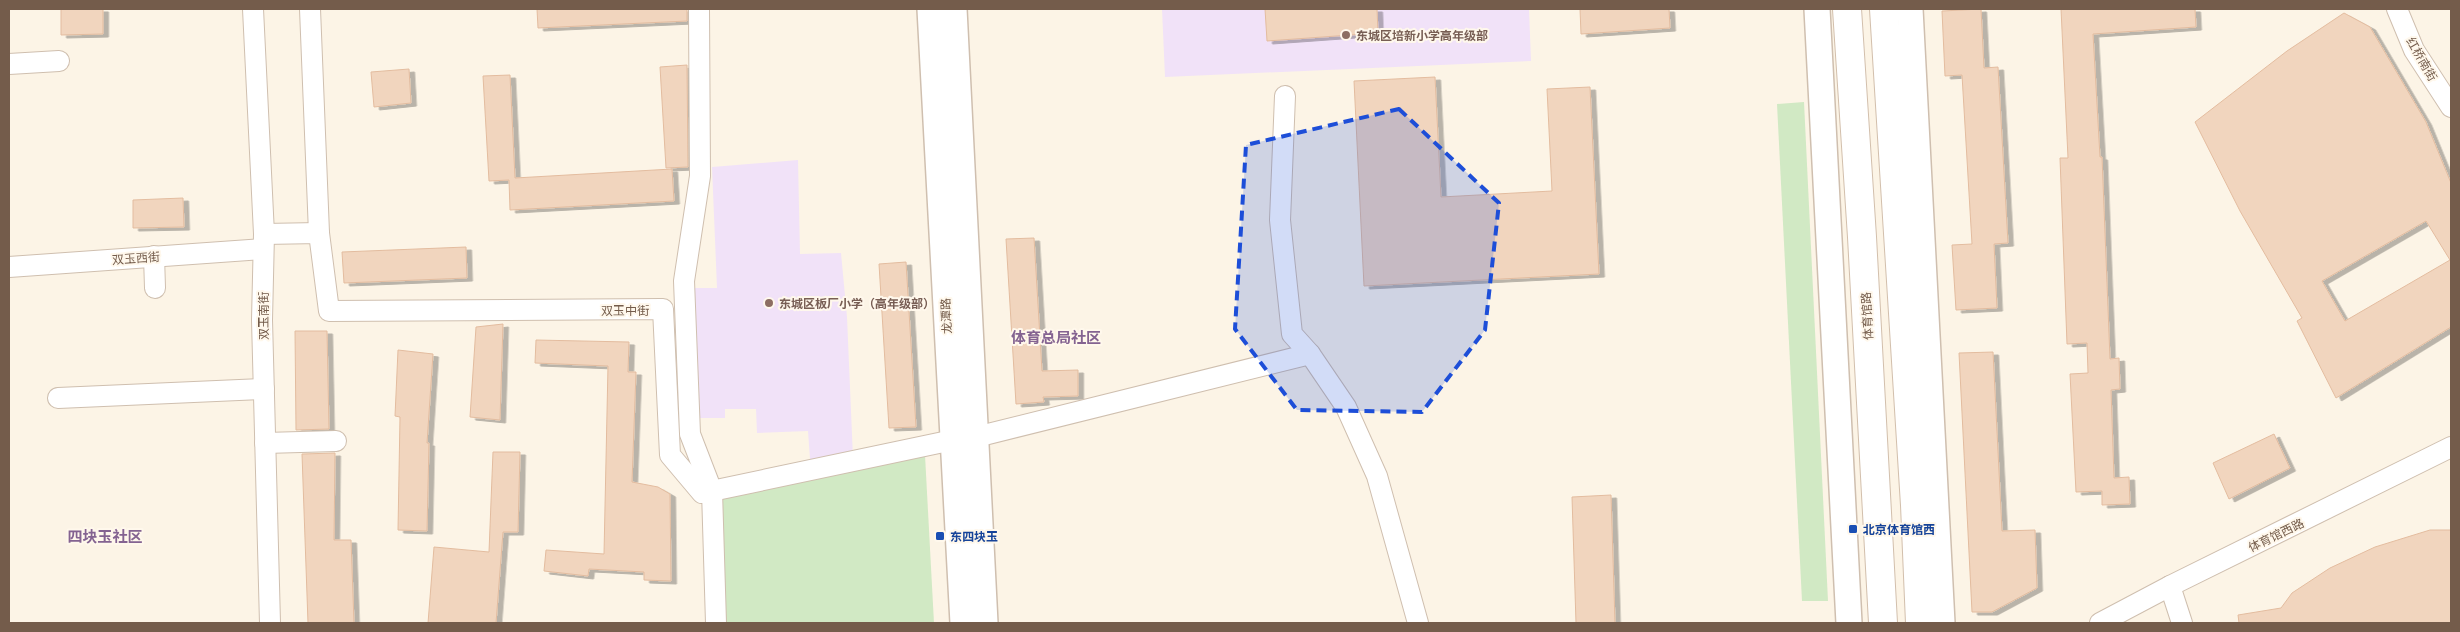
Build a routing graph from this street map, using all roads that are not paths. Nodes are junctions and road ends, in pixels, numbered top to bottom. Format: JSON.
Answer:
{"nodes":[{"id":1,"x":253,"y":9,"type":"edge"},
{"id":2,"x":310,"y":9,"type":"edge"},
{"id":3,"x":699,"y":9,"type":"edge"},
{"id":4,"x":930,"y":9,"type":"edge"},
{"id":5,"x":954,"y":9,"type":"edge"},
{"id":6,"x":1817,"y":9,"type":"edge"},
{"id":7,"x":1847,"y":9,"type":"edge"},
{"id":8,"x":1884,"y":9,"type":"edge"},
{"id":9,"x":1910,"y":9,"type":"edge"},
{"id":10,"x":2397,"y":9,"type":"edge"},
{"id":11,"x":2410,"y":9,"type":"edge"},
{"id":12,"x":59,"y":61,"type":"dead end"},
{"id":13,"x":9,"y":64,"type":"edge"},
{"id":14,"x":2451,"y":87,"type":"edge"},
{"id":15,"x":1285,"y":96,"type":"dead end"},
{"id":16,"x":2451,"y":107,"type":"edge"},
{"id":17,"x":319,"y":233,"type":"junction"},
{"id":18,"x":263,"y":242,"type":"junction"},
{"id":19,"x":154,"y":256,"type":"junction"},
{"id":20,"x":9,"y":266,"type":"edge"},
{"id":21,"x":155,"y":288,"type":"dead end"},
{"id":22,"x":1310,"y":354,"type":"junction"},
{"id":23,"x":264,"y":389,"type":"junction"},
{"id":24,"x":58,"y":398,"type":"dead end"},
{"id":25,"x":964,"y":438,"type":"junction"},
{"id":26,"x":336,"y":441,"type":"dead end"},
{"id":27,"x":265,"y":443,"type":"junction"},
{"id":28,"x":2451,"y":447,"type":"edge"},
{"id":29,"x":712,"y":491,"type":"junction"},
{"id":30,"x":2170,"y":586,"type":"junction"},
{"id":31,"x":270,"y":623,"type":"edge"},
{"id":32,"x":716,"y":623,"type":"edge"},
{"id":33,"x":963,"y":623,"type":"edge"},
{"id":34,"x":985,"y":623,"type":"edge"},
{"id":35,"x":1418,"y":623,"type":"edge"},
{"id":36,"x":1849,"y":623,"type":"edge"},
{"id":37,"x":1883,"y":623,"type":"edge"},
{"id":38,"x":1920,"y":623,"type":"edge"},
{"id":39,"x":1942,"y":623,"type":"edge"},
{"id":40,"x":2100,"y":623,"type":"edge"},
{"id":41,"x":2182,"y":623,"type":"edge"}],
"edges":[{"from":1,"to":18,"type":"street","name":"双玉南街"},
{"from":2,"to":17,"type":"street"},
{"from":3,"to":29,"type":"street"},
{"from":4,"to":25,"type":"street","name":"龙潭路"},
{"from":5,"to":25,"type":"street","name":"龙潭路"},
{"from":6,"to":36,"type":"street"},
{"from":7,"to":37,"type":"main road","name":"体育馆路"},
{"from":8,"to":38,"type":"main road"},
{"from":9,"to":39,"type":"street"},
{"from":10,"to":16,"type":"street","name":"红桥南街"},
{"from":11,"to":14,"type":"street","name":"红桥南街"},
{"from":12,"to":13,"type":"street"},
{"from":15,"to":22,"type":"street"},
{"from":17,"to":18,"type":"street"},
{"from":17,"to":29,"type":"street","name":"双玉中街"},
{"from":18,"to":19,"type":"street","name":"双玉西街"},
{"from":18,"to":23,"type":"street","name":"双玉南街"},
{"from":19,"to":20,"type":"street","name":"双玉西街"},
{"from":19,"to":21,"type":"street"},
{"from":22,"to":25,"type":"street"},
{"from":22,"to":35,"type":"street"},
{"from":23,"to":24,"type":"street"},
{"from":23,"to":27,"type":"street","name":"双玉南街"},
{"from":25,"to":29,"type":"street"},
{"from":25,"to":33,"type":"street","name":"龙潭路"},
{"from":25,"to":34,"type":"street","name":"龙潭路"},
{"from":26,"to":27,"type":"street"},
{"from":27,"to":31,"type":"street","name":"双玉南街"},
{"from":28,"to":30,"type":"street","name":"体育馆西路"},
{"from":29,"to":32,"type":"street"},
{"from":30,"to":40,"type":"street","name":"体育馆西路"},
{"from":30,"to":41,"type":"street"}]}
